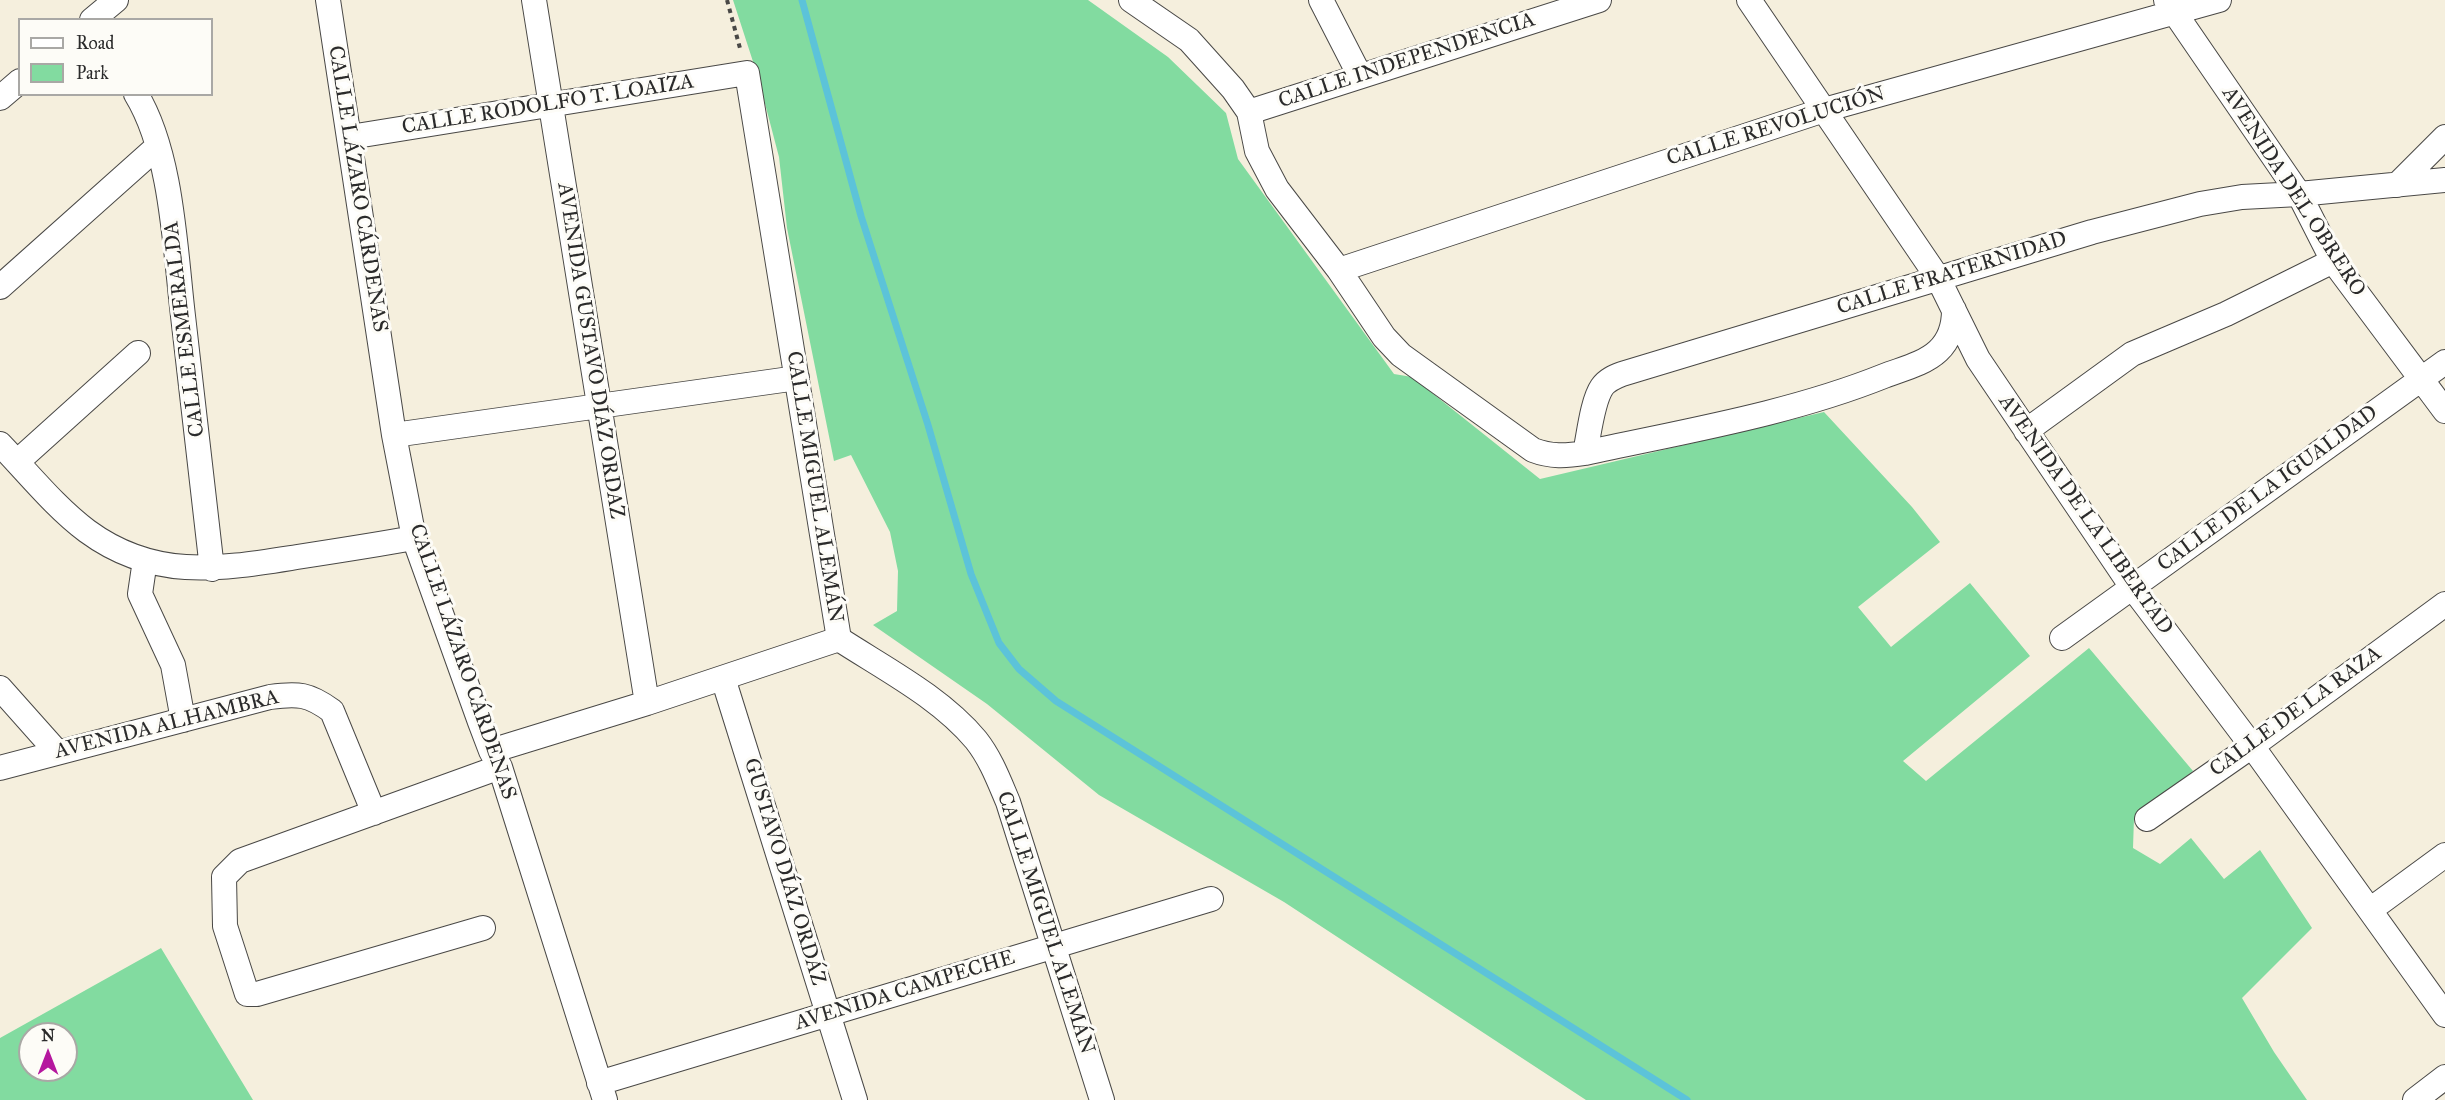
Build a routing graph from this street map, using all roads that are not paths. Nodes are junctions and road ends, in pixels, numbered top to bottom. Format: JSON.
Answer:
{"nodes":[{"id":1,"x":116,"y":0,"type":"edge"},
{"id":2,"x":328,"y":0,"type":"edge"},
{"id":3,"x":534,"y":0,"type":"edge"},
{"id":4,"x":1131,"y":0,"type":"edge"},
{"id":5,"x":1321,"y":0,"type":"edge"},
{"id":6,"x":1599,"y":0,"type":"edge"},
{"id":7,"x":1749,"y":0,"type":"edge"},
{"id":8,"x":2219,"y":0,"type":"edge"},
{"id":9,"x":2170,"y":6,"type":"edge"},
{"id":10,"x":94,"y":18,"type":"edge"},
{"id":11,"x":747,"y":73,"type":"joint"},
{"id":12,"x":1360,"y":76,"type":"junction"},
{"id":13,"x":18,"y":83,"type":"edge"},
{"id":14,"x":137,"y":96,"type":"edge"},
{"id":15,"x":0,"y":98,"type":"edge"},
{"id":16,"x":550,"y":105,"type":"junction"},
{"id":17,"x":1824,"y":110,"type":"junction"},
{"id":18,"x":1249,"y":112,"type":"junction"},
{"id":19,"x":350,"y":137,"type":"junction"},
{"id":20,"x":2445,"y":137,"type":"edge"},
{"id":21,"x":157,"y":147,"type":"junction"},
{"id":22,"x":2445,"y":180,"type":"edge"},
{"id":23,"x":2397,"y":185,"type":"junction"},
{"id":24,"x":2299,"y":194,"type":"junction"},
{"id":25,"x":2333,"y":261,"type":"junction"},
{"id":26,"x":1339,"y":270,"type":"junction"},
{"id":27,"x":1938,"y":278,"type":"junction"},
{"id":28,"x":0,"y":287,"type":"edge"},
{"id":29,"x":1954,"y":310,"type":"junction"},
{"id":30,"x":138,"y":353,"type":"dead end"},
{"id":31,"x":2445,"y":362,"type":"edge"},
{"id":32,"x":797,"y":378,"type":"junction"},
{"id":33,"x":2421,"y":379,"type":"junction"},
{"id":34,"x":600,"y":406,"type":"junction"},
{"id":35,"x":2445,"y":411,"type":"edge"},
{"id":36,"x":2026,"y":431,"type":"junction"},
{"id":37,"x":394,"y":435,"type":"junction"},
{"id":38,"x":0,"y":444,"type":"edge"},
{"id":39,"x":1585,"y":453,"type":"junction"},
{"id":40,"x":17,"y":462,"type":"junction"},
{"id":41,"x":414,"y":538,"type":"junction"},
{"id":42,"x":145,"y":560,"type":"junction"},
{"id":43,"x":212,"y":569,"type":"junction"},
{"id":44,"x":2132,"y":587,"type":"junction"},
{"id":45,"x":2445,"y":604,"type":"edge"},
{"id":46,"x":2062,"y":638,"type":"dead end"},
{"id":47,"x":839,"y":639,"type":"junction"},
{"id":48,"x":723,"y":678,"type":"junction"},
{"id":49,"x":0,"y":688,"type":"edge"},
{"id":50,"x":647,"y":703,"type":"junction"},
{"id":51,"x":183,"y":720,"type":"junction"},
{"id":52,"x":2252,"y":746,"type":"junction"},
{"id":53,"x":57,"y":752,"type":"junction"},
{"id":54,"x":495,"y":759,"type":"junction"},
{"id":55,"x":0,"y":768,"type":"edge"},
{"id":56,"x":374,"y":813,"type":"junction"},
{"id":57,"x":2147,"y":819,"type":"dead end"},
{"id":58,"x":2445,"y":855,"type":"edge"},
{"id":59,"x":1211,"y":899,"type":"dead end"},
{"id":60,"x":2370,"y":910,"type":"junction"},
{"id":61,"x":483,"y":928,"type":"dead end"},
{"id":62,"x":1054,"y":946,"type":"junction"},
{"id":63,"x":828,"y":1014,"type":"junction"},
{"id":64,"x":2445,"y":1015,"type":"edge"},
{"id":65,"x":2445,"y":1077,"type":"edge"},
{"id":66,"x":602,"y":1091,"type":"edge"},
{"id":67,"x":855,"y":1100,"type":"edge"},
{"id":68,"x":1102,"y":1100,"type":"edge"},
{"id":69,"x":2415,"y":1100,"type":"edge"}],
"edges":[{"from":1,"to":10,"type":"street"},
{"from":2,"to":19,"type":"street","name":"CALLE LÁZARO CÁRDENAS"},
{"from":3,"to":16,"type":"street","name":"AVENIDA GUSTAVO DÍAZ ORDAZ"},
{"from":4,"to":18,"type":"street"},
{"from":5,"to":12,"type":"street"},
{"from":6,"to":12,"type":"street","name":"CALLE INDEPENDENCIA"},
{"from":7,"to":17,"type":"street","name":"AVENIDA DE LA LIBERTAD"},
{"from":8,"to":9,"type":"street","name":"CALLE REVOLUCIÓN"},
{"from":9,"to":17,"type":"street","name":"CALLE REVOLUCIÓN"},
{"from":9,"to":24,"type":"street","name":"AVENIDA DEL OBRERO"},
{"from":11,"to":16,"type":"street","name":"CALLE RODOLFO T. LOAIZA"},
{"from":11,"to":32,"type":"street","name":"CALLE MIGUEL ALEMÁN"},
{"from":12,"to":18,"type":"street","name":"CALLE INDEPENDENCIA"},
{"from":13,"to":15,"type":"street"},
{"from":14,"to":21,"type":"street","name":"CALLE ESMERALDA"},
{"from":16,"to":19,"type":"street","name":"CALLE RODOLFO T. LOAIZA"},
{"from":16,"to":34,"type":"street","name":"AVENIDA GUSTAVO DÍAZ ORDAZ"},
{"from":17,"to":26,"type":"street","name":"CALLE REVOLUCIÓN"},
{"from":17,"to":27,"type":"street","name":"AVENIDA DE LA LIBERTAD"},
{"from":18,"to":26,"type":"street"},
{"from":19,"to":37,"type":"street","name":"CALLE LÁZARO CÁRDENAS"},
{"from":20,"to":23,"type":"street"},
{"from":21,"to":28,"type":"street"},
{"from":21,"to":43,"type":"street","name":"CALLE ESMERALDA"},
{"from":22,"to":23,"type":"street","name":"CALLE FRATERNIDAD"},
{"from":23,"to":24,"type":"street","name":"CALLE FRATERNIDAD"},
{"from":24,"to":25,"type":"street","name":"AVENIDA DEL OBRERO"},
{"from":24,"to":27,"type":"street","name":"CALLE FRATERNIDAD"},
{"from":25,"to":33,"type":"street","name":"AVENIDA DEL OBRERO"},
{"from":25,"to":36,"type":"street"},
{"from":26,"to":39,"type":"street"},
{"from":27,"to":29,"type":"street","name":"AVENIDA DE LA LIBERTAD"},
{"from":27,"to":39,"type":"street","name":"CALLE FRATERNIDAD"},
{"from":29,"to":36,"type":"street","name":"AVENIDA DE LA LIBERTAD"},
{"from":29,"to":39,"type":"street"},
{"from":30,"to":40,"type":"street"},
{"from":31,"to":33,"type":"street","name":"CALLE DE LA IGUALDAD"},
{"from":32,"to":34,"type":"street"},
{"from":32,"to":47,"type":"street","name":"CALLE MIGUEL ALEMÁN"},
{"from":33,"to":35,"type":"street","name":"AVENIDA DEL OBRERO"},
{"from":33,"to":44,"type":"street","name":"CALLE DE LA IGUALDAD"},
{"from":34,"to":37,"type":"street"},
{"from":34,"to":50,"type":"street","name":"AVENIDA GUSTAVO DÍAZ ORDAZ"},
{"from":36,"to":44,"type":"street","name":"AVENIDA DE LA LIBERTAD"},
{"from":37,"to":41,"type":"street","name":"CALLE LÁZARO CÁRDENAS"},
{"from":38,"to":40,"type":"street"},
{"from":40,"to":42,"type":"street"},
{"from":41,"to":43,"type":"street"},
{"from":41,"to":54,"type":"street","name":"CALLE LÁZARO CÁRDENAS"},
{"from":42,"to":43,"type":"street"},
{"from":42,"to":51,"type":"street"},
{"from":44,"to":46,"type":"street","name":"CALLE DE LA IGUALDAD"},
{"from":44,"to":52,"type":"street","name":"AVENIDA DE LA LIBERTAD"},
{"from":45,"to":52,"type":"street","name":"CALLE DE LA RAZA"},
{"from":47,"to":48,"type":"street"},
{"from":47,"to":62,"type":"street","name":"CALLE MIGUEL ALEMÁN"},
{"from":48,"to":50,"type":"street"},
{"from":48,"to":63,"type":"street","name":"GUSTAVO DÍAZ ORDÁZ"},
{"from":49,"to":53,"type":"street"},
{"from":50,"to":54,"type":"street"},
{"from":51,"to":53,"type":"street","name":"AVENIDA ALHAMBRA"},
{"from":51,"to":56,"type":"street","name":"AVENIDA ALHAMBRA"},
{"from":52,"to":57,"type":"street","name":"CALLE DE LA RAZA"},
{"from":52,"to":60,"type":"street","name":"AVENIDA DE LA LIBERTAD"},
{"from":53,"to":55,"type":"street","name":"AVENIDA ALHAMBRA"},
{"from":54,"to":56,"type":"street"},
{"from":54,"to":66,"type":"street","name":"CALLE LÁZARO CÁRDENAS"},
{"from":56,"to":61,"type":"street"},
{"from":58,"to":60,"type":"street"},
{"from":59,"to":62,"type":"street","name":"AVENIDA CAMPECHE"},
{"from":60,"to":64,"type":"street","name":"AVENIDA DE LA LIBERTAD"},
{"from":62,"to":63,"type":"street","name":"AVENIDA CAMPECHE"},
{"from":62,"to":68,"type":"street","name":"CALLE MIGUEL ALEMÁN"},
{"from":63,"to":66,"type":"street","name":"AVENIDA CAMPECHE"},
{"from":63,"to":67,"type":"street","name":"GUSTAVO DÍAZ ORDÁZ"},
{"from":65,"to":69,"type":"street"}]}
